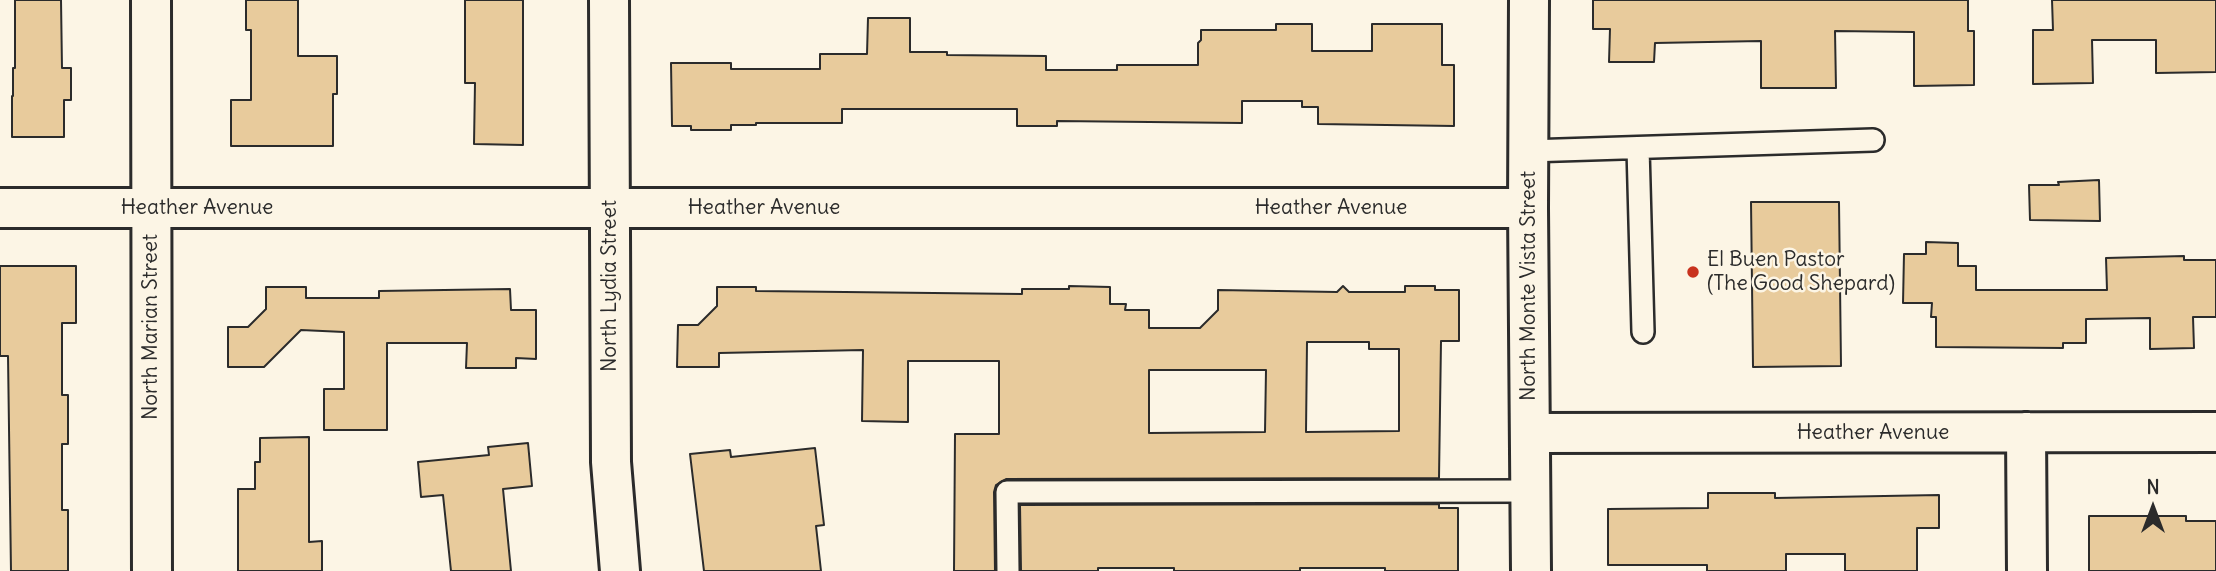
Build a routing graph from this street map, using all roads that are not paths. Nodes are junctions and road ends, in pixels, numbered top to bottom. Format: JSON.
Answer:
{"nodes":[{"id":1,"x":151,"y":0,"type":"edge"},
{"id":2,"x":609,"y":0,"type":"edge"},
{"id":3,"x":1529,"y":0,"type":"edge"},
{"id":4,"x":1873,"y":140,"type":"dead end"},
{"id":5,"x":1638,"y":148,"type":"junction"},
{"id":6,"x":1528,"y":151,"type":"junction"},
{"id":7,"x":0,"y":208,"type":"edge"},
{"id":8,"x":151,"y":208,"type":"junction"},
{"id":9,"x":609,"y":208,"type":"junction"},
{"id":10,"x":1528,"y":208,"type":"junction"},
{"id":11,"x":1643,"y":332,"type":"dead end"},
{"id":12,"x":2026,"y":432,"type":"junction"},
{"id":13,"x":2216,"y":432,"type":"edge"},
{"id":14,"x":1530,"y":433,"type":"junction"},
{"id":15,"x":1530,"y":491,"type":"junction"},
{"id":16,"x":152,"y":571,"type":"edge"},
{"id":17,"x":620,"y":571,"type":"edge"},
{"id":18,"x":1008,"y":571,"type":"edge"},
{"id":19,"x":1531,"y":571,"type":"edge"},
{"id":20,"x":2027,"y":571,"type":"edge"}],
"edges":[{"from":1,"to":8,"type":"street","name":"North Marian Street"},
{"from":2,"to":9,"type":"street","name":"North Lydia Street"},
{"from":3,"to":6,"type":"street","name":"North Monte Vista Street"},
{"from":4,"to":5,"type":"lane"},
{"from":5,"to":6,"type":"lane"},
{"from":5,"to":11,"type":"lane"},
{"from":6,"to":10,"type":"street","name":"North Monte Vista Street"},
{"from":7,"to":8,"type":"street","name":"Heather Avenue"},
{"from":8,"to":9,"type":"street","name":"Heather Avenue"},
{"from":8,"to":16,"type":"street","name":"North Marian Street"},
{"from":9,"to":10,"type":"street","name":"Heather Avenue"},
{"from":9,"to":17,"type":"street","name":"North Lydia Street"},
{"from":10,"to":14,"type":"street","name":"North Monte Vista Street"},
{"from":12,"to":13,"type":"street","name":"Heather Avenue"},
{"from":12,"to":14,"type":"street","name":"Heather Avenue"},
{"from":12,"to":20,"type":"street"},
{"from":14,"to":15,"type":"street","name":"North Monte Vista Street"},
{"from":15,"to":18,"type":"lane"},
{"from":15,"to":19,"type":"street","name":"North Monte Vista Street"}]}
